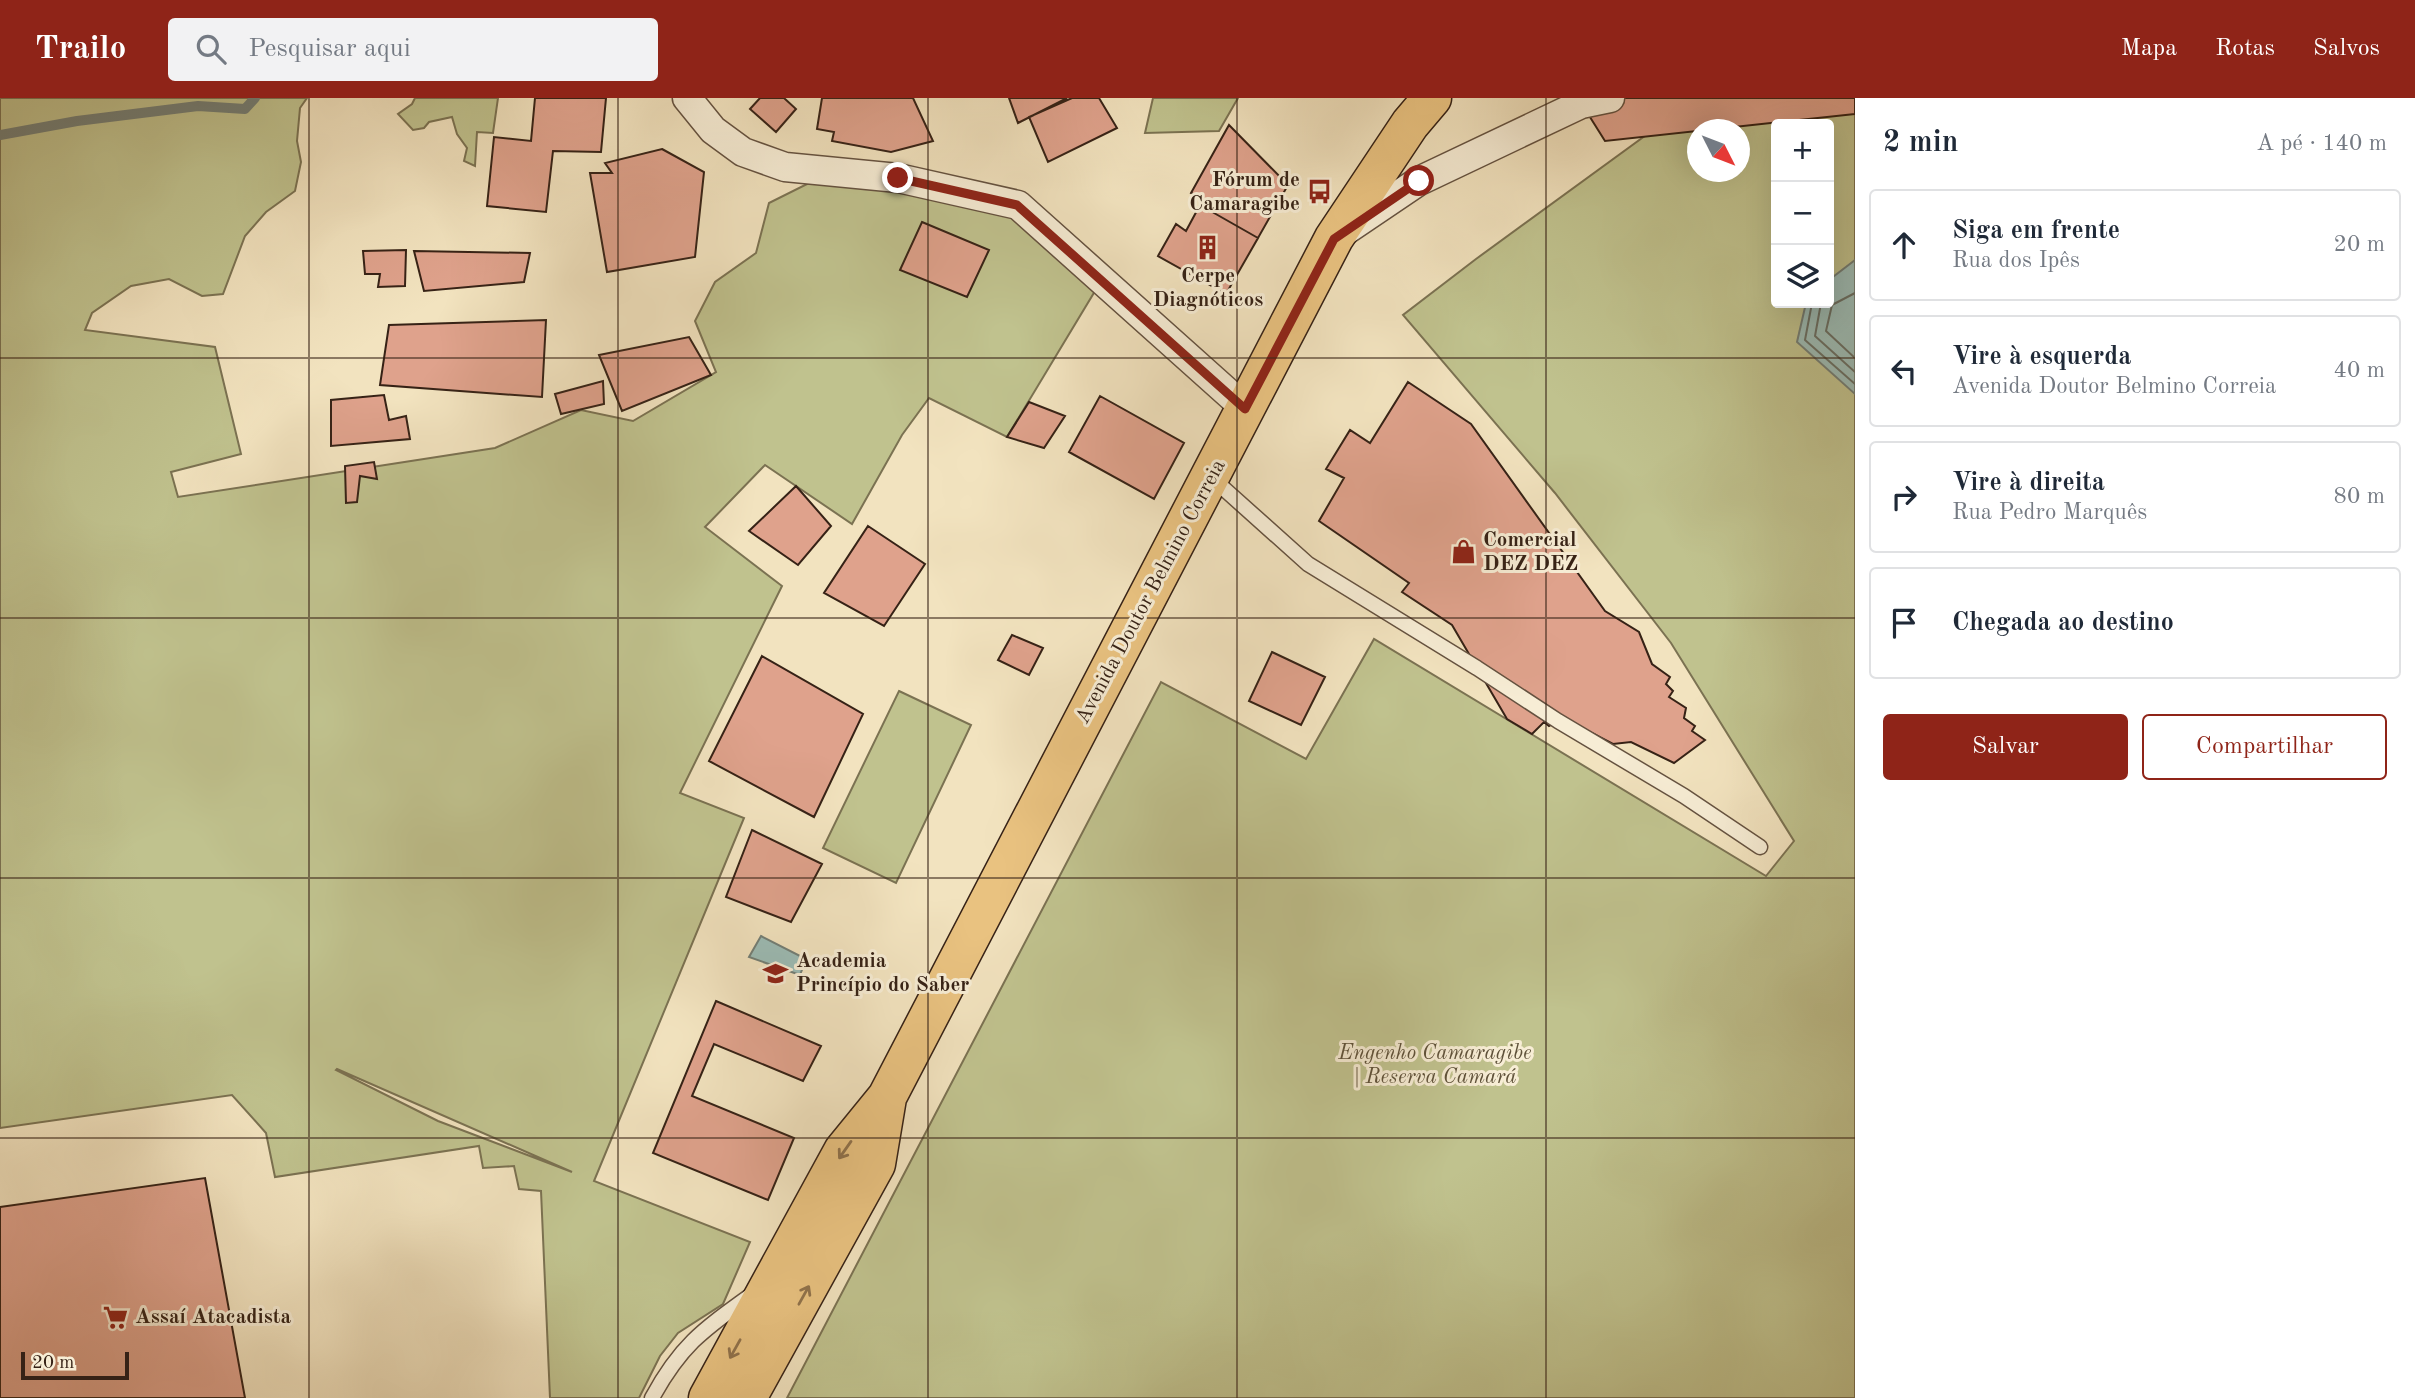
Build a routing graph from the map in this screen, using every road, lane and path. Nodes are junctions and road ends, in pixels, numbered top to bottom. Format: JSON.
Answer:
{"nodes":[{"id":1,"x":687,"y":98,"type":"edge"},
{"id":2,"x":1432,"y":98,"type":"edge"},
{"id":3,"x":1610,"y":98,"type":"edge"},
{"id":4,"x":1577,"y":101,"type":"edge"},
{"id":5,"x":1334,"y":239,"type":"junction"},
{"id":6,"x":1245,"y":409,"type":"junction"},
{"id":7,"x":1211,"y":477,"type":"junction"},
{"id":8,"x":1760,"y":846,"type":"dead end"},
{"id":9,"x":887,"y":1097,"type":"junction"},
{"id":10,"x":774,"y":1279,"type":"junction"},
{"id":11,"x":652,"y":1398,"type":"edge"},
{"id":12,"x":708,"y":1398,"type":"edge"},
{"id":13,"x":747,"y":1398,"type":"edge"}],
"edges":[{"from":1,"to":6,"type":"street"},
{"from":2,"to":5,"type":"main road","name":"Avenida Doutor Belmino Correia"},
{"from":3,"to":4,"type":"street"},
{"from":4,"to":5,"type":"street"},
{"from":5,"to":6,"type":"main road","name":"Avenida Doutor Belmino Correia"},
{"from":6,"to":7,"type":"main road","name":"Avenida Doutor Belmino Correia"},
{"from":7,"to":8,"type":"lane"},
{"from":7,"to":9,"type":"main road","name":"Avenida Doutor Belmino Correia"},
{"from":9,"to":10,"type":"main road","name":"Avenida Doutor Belmino Correia","one_way":true},
{"from":13,"to":9,"type":"main road","name":"Avenida Doutor Belmino Correia","one_way":true},
{"from":10,"to":11,"type":"lane"},
{"from":10,"to":12,"type":"main road","name":"Avenida Doutor Belmino Correia","one_way":true}]}
